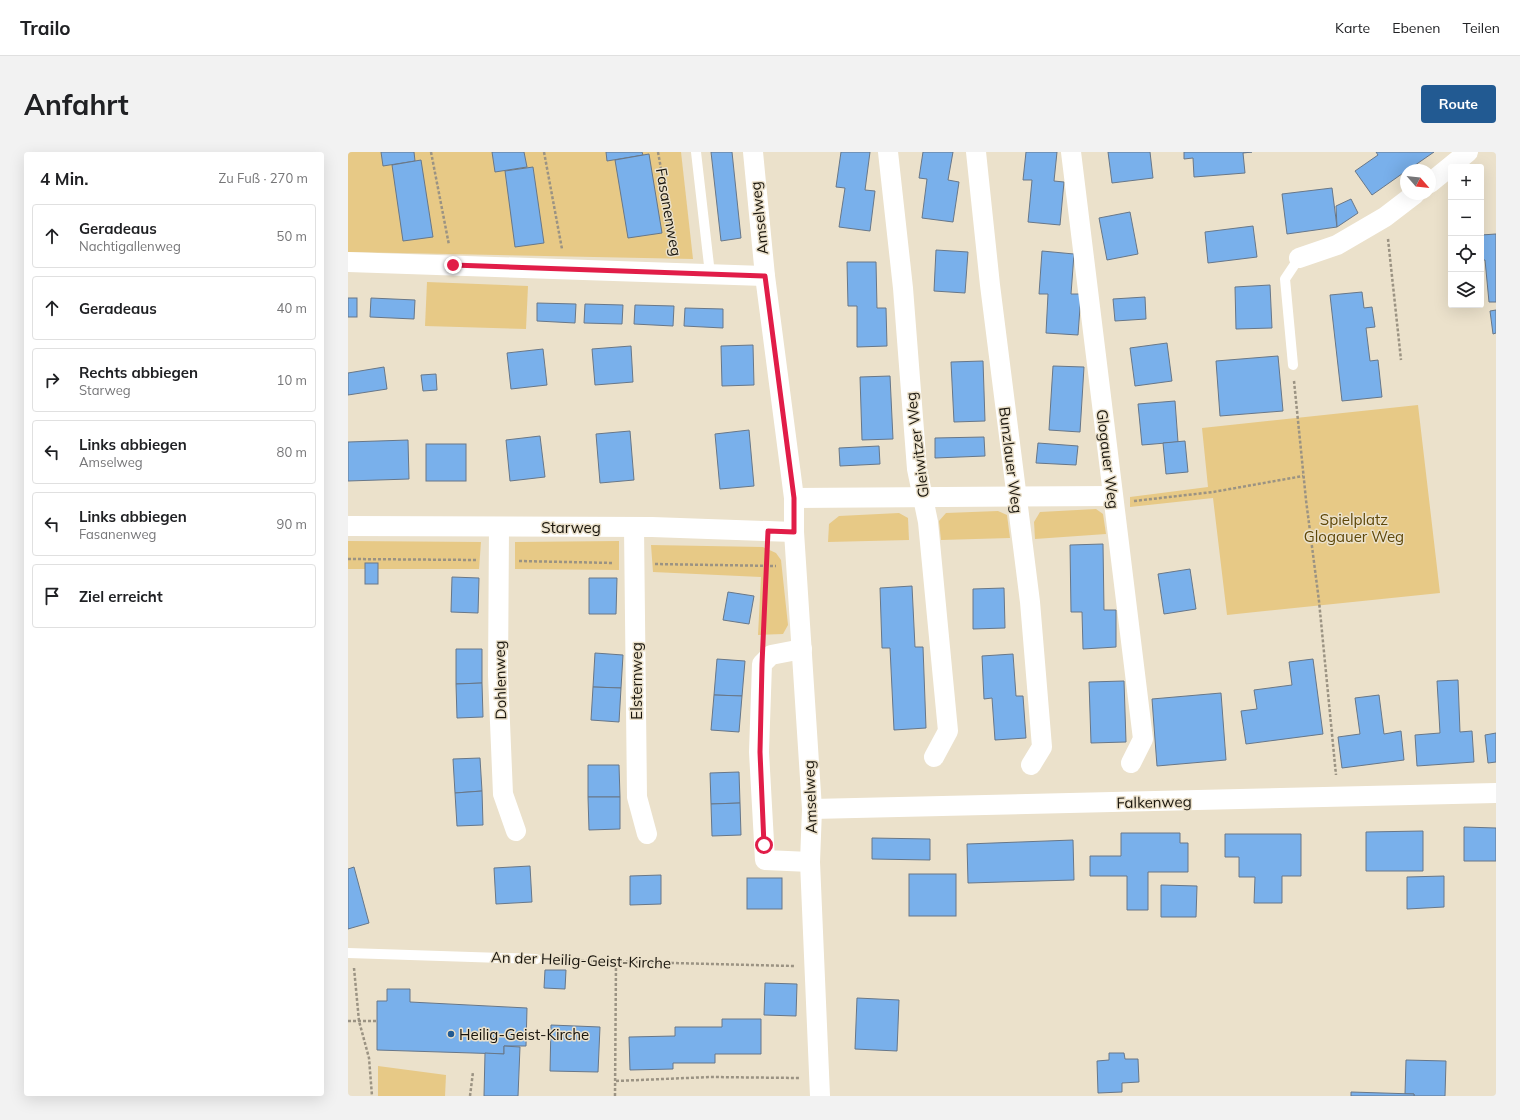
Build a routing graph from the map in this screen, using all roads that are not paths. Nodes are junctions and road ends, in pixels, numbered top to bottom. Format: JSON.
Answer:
{"nodes":[{"id":1,"x":696,"y":152,"type":"edge"},
{"id":2,"x":753,"y":152,"type":"edge"},
{"id":3,"x":888,"y":152,"type":"edge"},
{"id":4,"x":976,"y":152,"type":"edge"},
{"id":5,"x":1071,"y":152,"type":"edge"},
{"id":6,"x":1468,"y":152,"type":"edge"},
{"id":7,"x":1436,"y":178,"type":"edge"},
{"id":8,"x":1407,"y":200,"type":"edge"},
{"id":9,"x":1299,"y":258,"type":"joint"},
{"id":10,"x":348,"y":262,"type":"edge"},
{"id":11,"x":710,"y":274,"type":"junction"},
{"id":12,"x":765,"y":276,"type":"junction"},
{"id":13,"x":1293,"y":365,"type":"road end"},
{"id":14,"x":1016,"y":496,"type":"junction"},
{"id":15,"x":1113,"y":496,"type":"junction"},
{"id":16,"x":922,"y":497,"type":"junction"},
{"id":17,"x":794,"y":498,"type":"junction"},
{"id":18,"x":348,"y":526,"type":"edge"},
{"id":19,"x":499,"y":527,"type":"junction"},
{"id":20,"x":634,"y":527,"type":"junction"},
{"id":21,"x":794,"y":532,"type":"junction"},
{"id":22,"x":802,"y":650,"type":"junction"},
{"id":23,"x":934,"y":757,"type":"dead end"},
{"id":24,"x":1131,"y":763,"type":"dead end"},
{"id":25,"x":1031,"y":764,"type":"dead end"},
{"id":26,"x":1496,"y":793,"type":"edge"},
{"id":27,"x":812,"y":809,"type":"junction"},
{"id":28,"x":516,"y":831,"type":"dead end"},
{"id":29,"x":647,"y":834,"type":"dead end"},
{"id":30,"x":810,"y":862,"type":"junction"},
{"id":31,"x":350,"y":953,"type":"edge"},
{"id":32,"x":536,"y":959,"type":"road end"},
{"id":33,"x":820,"y":1087,"type":"edge"}],
"edges":[{"from":1,"to":11,"type":"lane"},
{"from":2,"to":12,"type":"street","name":"Amselweg"},
{"from":3,"to":16,"type":"street","name":"Gleiwitzer Weg"},
{"from":4,"to":14,"type":"street","name":"Bunzlauer Weg"},
{"from":5,"to":15,"type":"street","name":"Glogauer Weg"},
{"from":6,"to":7,"type":"street"},
{"from":8,"to":9,"type":"street"},
{"from":9,"to":13,"type":"lane"},
{"from":10,"to":11,"type":"street","name":"Fasanenweg"},
{"from":11,"to":12,"type":"street","name":"Fasanenweg"},
{"from":12,"to":17,"type":"street","name":"Amselweg"},
{"from":14,"to":15,"type":"street"},
{"from":14,"to":16,"type":"street"},
{"from":14,"to":25,"type":"street","name":"Bunzlauer Weg"},
{"from":15,"to":24,"type":"street","name":"Glogauer Weg"},
{"from":16,"to":17,"type":"street"},
{"from":16,"to":23,"type":"street","name":"Gleiwitzer Weg"},
{"from":17,"to":21,"type":"street","name":"Amselweg"},
{"from":18,"to":19,"type":"street","name":"Starweg"},
{"from":19,"to":20,"type":"street","name":"Starweg"},
{"from":19,"to":28,"type":"street","name":"Dohlenweg"},
{"from":20,"to":21,"type":"street","name":"Starweg"},
{"from":20,"to":29,"type":"street","name":"Elsternweg"},
{"from":21,"to":22,"type":"street","name":"Amselweg"},
{"from":22,"to":27,"type":"street","name":"Amselweg"},
{"from":22,"to":30,"type":"street"},
{"from":26,"to":27,"type":"street","name":"Falkenweg"},
{"from":27,"to":30,"type":"street","name":"Amselweg"},
{"from":30,"to":33,"type":"street","name":"Amselweg"},
{"from":31,"to":32,"type":"lane","name":"An der Heilig-Geist-Kirche"}]}
